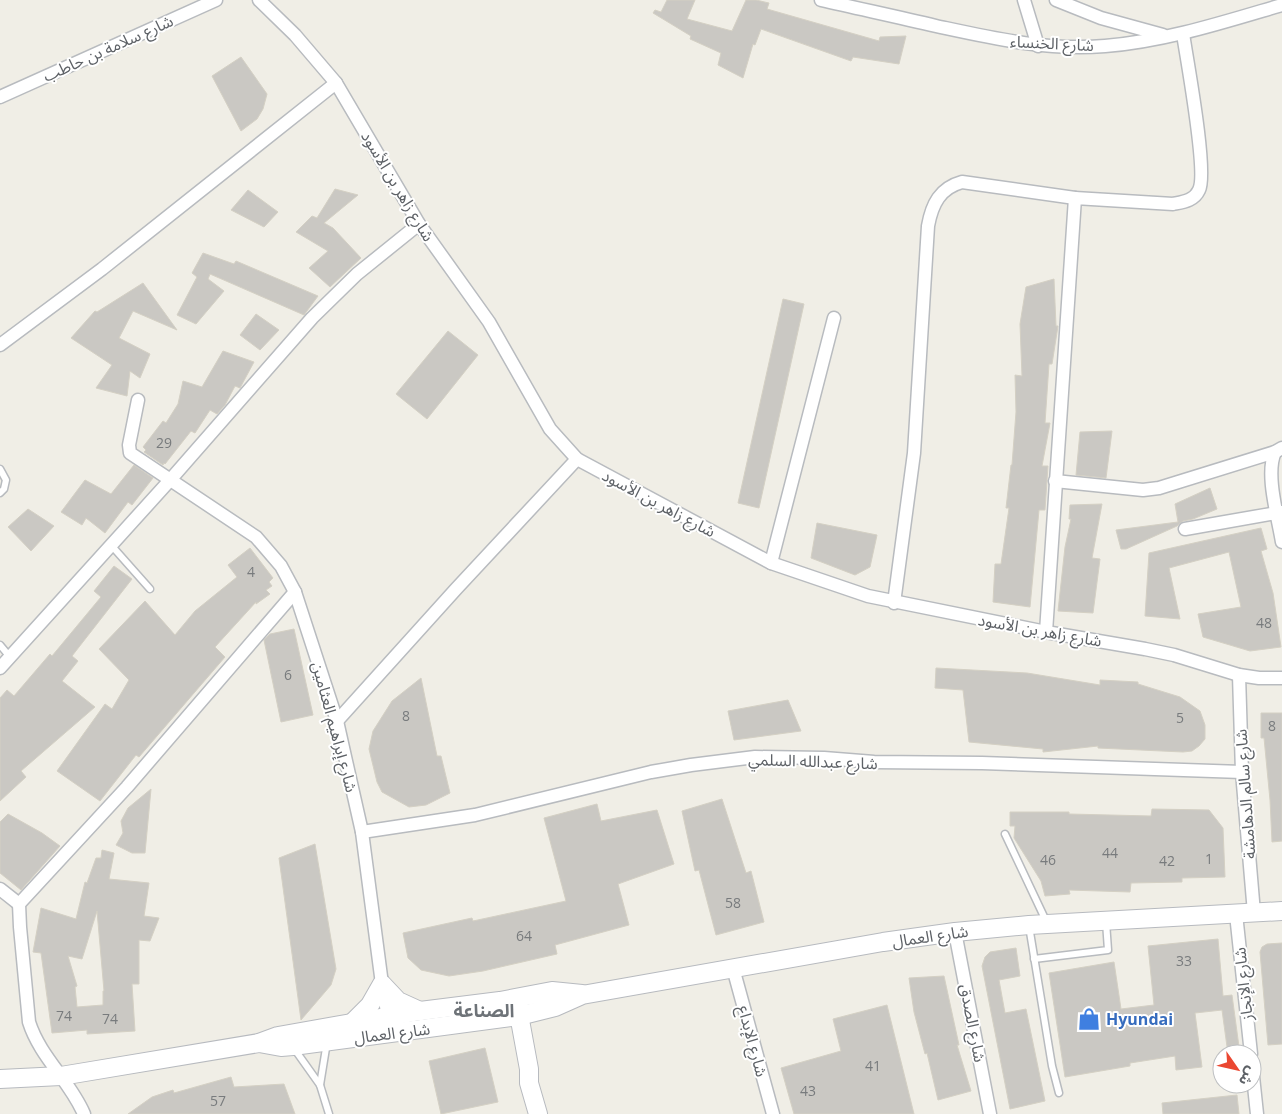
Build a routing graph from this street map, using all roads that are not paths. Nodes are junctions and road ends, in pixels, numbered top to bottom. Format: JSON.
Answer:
{"nodes":[{"id":1,"x":216,"y":0,"type":"edge"},
{"id":2,"x":259,"y":0,"type":"edge"},
{"id":3,"x":821,"y":0,"type":"edge"},
{"id":4,"x":1024,"y":0,"type":"edge"},
{"id":5,"x":1056,"y":0,"type":"edge"},
{"id":6,"x":1282,"y":5,"type":"edge"},
{"id":7,"x":1183,"y":34,"type":"junction"},
{"id":8,"x":1168,"y":36,"type":"junction"},
{"id":9,"x":1038,"y":46,"type":"junction"},
{"id":10,"x":336,"y":84,"type":"junction"},
{"id":11,"x":0,"y":97,"type":"edge"},
{"id":12,"x":1075,"y":198,"type":"junction"},
{"id":13,"x":419,"y":224,"type":"junction"},
{"id":14,"x":834,"y":318,"type":"dead end"},
{"id":15,"x":0,"y":345,"type":"edge"},
{"id":16,"x":138,"y":400,"type":"dead end"},
{"id":17,"x":1279,"y":450,"type":"edge"},
{"id":18,"x":577,"y":459,"type":"junction"},
{"id":19,"x":0,"y":469,"type":"edge"},
{"id":20,"x":171,"y":479,"type":"junction"},
{"id":21,"x":1055,"y":482,"type":"junction"},
{"id":22,"x":0,"y":494,"type":"edge"},
{"id":23,"x":1280,"y":512,"type":"edge"},
{"id":24,"x":1186,"y":529,"type":"dead end"},
{"id":25,"x":1282,"y":542,"type":"edge"},
{"id":26,"x":111,"y":545,"type":"junction"},
{"id":27,"x":771,"y":563,"type":"junction"},
{"id":28,"x":150,"y":589,"type":"dead end"},
{"id":29,"x":295,"y":592,"type":"junction"},
{"id":30,"x":894,"y":603,"type":"junction"},
{"id":31,"x":1046,"y":632,"type":"junction"},
{"id":32,"x":0,"y":645,"type":"edge"},
{"id":33,"x":10,"y":657,"type":"junction"},
{"id":34,"x":0,"y":668,"type":"edge"},
{"id":35,"x":1239,"y":675,"type":"junction"},
{"id":36,"x":1282,"y":678,"type":"edge"},
{"id":37,"x":337,"y":721,"type":"junction"},
{"id":38,"x":1242,"y":772,"type":"junction"},
{"id":39,"x":362,"y":832,"type":"junction"},
{"id":40,"x":1005,"y":834,"type":"dead end"},
{"id":41,"x":0,"y":888,"type":"edge"},
{"id":42,"x":19,"y":904,"type":"junction"},
{"id":43,"x":1282,"y":911,"type":"edge"},
{"id":44,"x":1254,"y":913,"type":"junction"},
{"id":45,"x":1236,"y":914,"type":"junction"},
{"id":46,"x":1106,"y":921,"type":"junction"},
{"id":47,"x":1047,"y":924,"type":"junction"},
{"id":48,"x":1029,"y":925,"type":"junction"},
{"id":49,"x":954,"y":932,"type":"junction"},
{"id":50,"x":1034,"y":959,"type":"junction"},
{"id":51,"x":734,"y":968,"type":"junction"},
{"id":52,"x":382,"y":984,"type":"junction"},
{"id":53,"x":582,"y":994,"type":"junction"},
{"id":54,"x":508,"y":999,"type":"junction"},
{"id":55,"x":420,"y":1011,"type":"junction"},
{"id":56,"x":388,"y":1016,"type":"junction"},
{"id":57,"x":512,"y":1017,"type":"junction"},
{"id":58,"x":353,"y":1022,"type":"junction"},
{"id":59,"x":392,"y":1033,"type":"junction"},
{"id":60,"x":328,"y":1041,"type":"junction"},
{"id":61,"x":259,"y":1043,"type":"junction"},
{"id":62,"x":1250,"y":1044,"type":"edge"},
{"id":63,"x":293,"y":1046,"type":"junction"},
{"id":64,"x":61,"y":1076,"type":"junction"},
{"id":65,"x":0,"y":1079,"type":"edge"},
{"id":66,"x":320,"y":1085,"type":"junction"},
{"id":67,"x":1059,"y":1093,"type":"dead end"},
{"id":68,"x":1255,"y":1094,"type":"edge"},
{"id":69,"x":84,"y":1114,"type":"edge"},
{"id":70,"x":329,"y":1114,"type":"edge"},
{"id":71,"x":538,"y":1114,"type":"edge"},
{"id":72,"x":773,"y":1114,"type":"edge"},
{"id":73,"x":990,"y":1114,"type":"edge"},
{"id":74,"x":1257,"y":1114,"type":"edge"}],
"edges":[{"from":1,"to":11,"type":"street","name":"شارع سلامة بن حاطب"},
{"from":2,"to":10,"type":"street","name":"شارع زاهر بن الأسود"},
{"from":3,"to":9,"type":"street","name":"شارع الخنساء"},
{"from":4,"to":9,"type":"street"},
{"from":5,"to":8,"type":"street"},
{"from":6,"to":7,"type":"street","name":"شارع الخنساء"},
{"from":7,"to":8,"type":"street","name":"شارع الخنساء"},
{"from":7,"to":12,"type":"street"},
{"from":8,"to":9,"type":"street","name":"شارع الخنساء"},
{"from":10,"to":13,"type":"street","name":"شارع زاهر بن الأسود"},
{"from":10,"to":15,"type":"street"},
{"from":12,"to":21,"type":"street"},
{"from":12,"to":30,"type":"street"},
{"from":13,"to":18,"type":"street","name":"شارع زاهر بن الأسود"},
{"from":13,"to":20,"type":"street"},
{"from":14,"to":27,"type":"street"},
{"from":16,"to":20,"type":"street","name":"شارع إبراهيم العثامين"},
{"from":17,"to":21,"type":"street"},
{"from":17,"to":23,"type":"street"},
{"from":18,"to":27,"type":"street","name":"شارع زاهر بن الأسود"},
{"from":18,"to":37,"type":"street"},
{"from":19,"to":22,"type":"lane"},
{"from":20,"to":26,"type":"street"},
{"from":20,"to":29,"type":"street","name":"شارع إبراهيم العثامين"},
{"from":21,"to":31,"type":"street"},
{"from":23,"to":24,"type":"street"},
{"from":23,"to":25,"type":"street"},
{"from":26,"to":28,"type":"lane"},
{"from":26,"to":33,"type":"street"},
{"from":27,"to":30,"type":"street","name":"شارع زاهر بن الأسود"},
{"from":29,"to":37,"type":"street","name":"شارع إبراهيم العثامين"},
{"from":29,"to":42,"type":"street"},
{"from":30,"to":31,"type":"street","name":"شارع زاهر بن الأسود"},
{"from":31,"to":35,"type":"street","name":"شارع زاهر بن الأسود"},
{"from":32,"to":33,"type":"lane"},
{"from":33,"to":34,"type":"street"},
{"from":35,"to":36,"type":"street","name":"شارع زاهر بن الأسود"},
{"from":35,"to":38,"type":"street","name":"شارع سالم الدهامشة"},
{"from":37,"to":39,"type":"street","name":"شارع إبراهيم العثامين"},
{"from":38,"to":39,"type":"street","name":"شارع عبدالله السلمي"},
{"from":38,"to":44,"type":"street","name":"شارع سالم الدهامشة"},
{"from":39,"to":52,"type":"street","name":"شارع إبراهيم العثامين"},
{"from":40,"to":47,"type":"lane"},
{"from":41,"to":42,"type":"street"},
{"from":42,"to":64,"type":"street"},
{"from":43,"to":44,"type":"street","name":"شارع العمال"},
{"from":44,"to":45,"type":"street","name":"شارع العمال"},
{"from":45,"to":46,"type":"street","name":"شارع العمال"},
{"from":45,"to":62,"type":"street","name":"شارع الإنجاز"},
{"from":46,"to":47,"type":"street","name":"شارع العمال"},
{"from":46,"to":50,"type":"lane"},
{"from":47,"to":48,"type":"street","name":"شارع العمال"},
{"from":48,"to":49,"type":"street","name":"شارع العمال"},
{"from":48,"to":50,"type":"lane"},
{"from":49,"to":51,"type":"street","name":"شارع العمال"},
{"from":49,"to":73,"type":"street","name":"شارع الصدق"},
{"from":50,"to":67,"type":"lane"},
{"from":51,"to":53,"type":"street","name":"شارع العمال"},
{"from":51,"to":72,"type":"street","name":"شارع الإبداع"},
{"from":52,"to":55,"type":"street"},
{"from":52,"to":56,"type":"street","name":"شارع إبراهيم العثامين"},
{"from":52,"to":58,"type":"street"},
{"from":53,"to":54,"type":"street","name":"شارع العمال"},
{"from":53,"to":57,"type":"street","name":"شارع العمال"},
{"from":54,"to":55,"type":"street","name":"شارع العمال"},
{"from":54,"to":57,"type":"street"},
{"from":55,"to":56,"type":"street","name":"شارع العمال"},
{"from":56,"to":58,"type":"street","name":"شارع العمال"},
{"from":56,"to":59,"type":"street","name":"شارع إبراهيم العثامين"},
{"from":57,"to":59,"type":"street","name":"شارع العمال"},
{"from":57,"to":71,"type":"street"},
{"from":58,"to":61,"type":"street","name":"شارع العمال"},
{"from":59,"to":60,"type":"street","name":"شارع العمال"},
{"from":60,"to":63,"type":"street","name":"شارع العمال"},
{"from":60,"to":66,"type":"lane"},
{"from":61,"to":63,"type":"street","name":"شارع العمال"},
{"from":61,"to":64,"type":"street","name":"شارع العمال"},
{"from":63,"to":66,"type":"lane"},
{"from":64,"to":65,"type":"street","name":"شارع العمال"},
{"from":64,"to":69,"type":"street"},
{"from":66,"to":70,"type":"lane"},
{"from":68,"to":74,"type":"street"}]}
